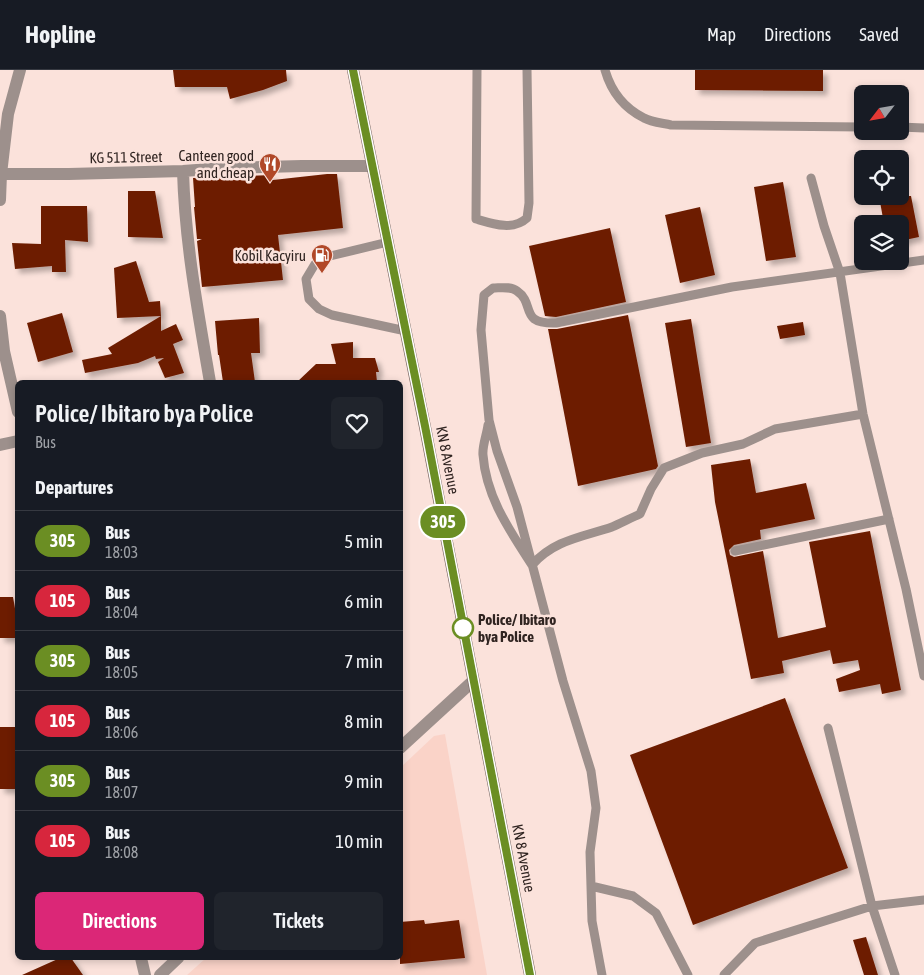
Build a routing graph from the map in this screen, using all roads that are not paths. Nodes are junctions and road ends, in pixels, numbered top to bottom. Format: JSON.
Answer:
{"nodes":[{"id":1,"x":20,"y":70,"type":"edge"},
{"id":2,"x":353,"y":70,"type":"edge"},
{"id":3,"x":477,"y":70,"type":"edge"},
{"id":4,"x":527,"y":70,"type":"edge"},
{"id":5,"x":605,"y":70,"type":"edge"},
{"id":6,"x":854,"y":126,"type":"edge"},
{"id":7,"x":909,"y":127,"type":"edge"},
{"id":8,"x":924,"y":128,"type":"edge"},
{"id":9,"x":372,"y":166,"type":"junction"},
{"id":10,"x":183,"y":172,"type":"junction"},
{"id":11,"x":1,"y":174,"type":"edge"},
{"id":12,"x":811,"y":178,"type":"dead end"},
{"id":13,"x":0,"y":200,"type":"edge"},
{"id":14,"x":388,"y":242,"type":"junction"},
{"id":15,"x":924,"y":260,"type":"edge"},
{"id":16,"x":840,"y":273,"type":"junction"},
{"id":17,"x":0,"y":316,"type":"edge"},
{"id":18,"x":406,"y":331,"type":"junction"},
{"id":19,"x":210,"y":380,"type":"edge"},
{"id":20,"x":15,"y":399,"type":"edge"},
{"id":21,"x":863,"y":414,"type":"junction"},
{"id":22,"x":489,"y":420,"type":"junction"},
{"id":23,"x":15,"y":442,"type":"edge"},
{"id":24,"x":0,"y":445,"type":"edge"},
{"id":25,"x":889,"y":518,"type":"junction"},
{"id":26,"x":735,"y":551,"type":"dead end"},
{"id":27,"x":532,"y":565,"type":"junction"},
{"id":28,"x":924,"y":676,"type":"edge"},
{"id":29,"x":473,"y":681,"type":"junction"},
{"id":30,"x":828,"y":728,"type":"dead end"},
{"id":31,"x":403,"y":745,"type":"edge"},
{"id":32,"x":591,"y":886,"type":"junction"},
{"id":33,"x":924,"y":900,"type":"edge"},
{"id":34,"x":872,"y":906,"type":"junction"},
{"id":35,"x":141,"y":960,"type":"edge"},
{"id":36,"x":176,"y":960,"type":"edge"},
{"id":37,"x":145,"y":975,"type":"edge"},
{"id":38,"x":160,"y":975,"type":"edge"},
{"id":39,"x":530,"y":975,"type":"edge"},
{"id":40,"x":602,"y":975,"type":"edge"},
{"id":41,"x":688,"y":975,"type":"edge"},
{"id":42,"x":724,"y":975,"type":"edge"},
{"id":43,"x":895,"y":975,"type":"edge"}],
"edges":[{"from":1,"to":11,"type":"street"},
{"from":2,"to":9,"type":"main road","name":"KN 8 Avenue"},
{"from":3,"to":4,"type":"lane"},
{"from":5,"to":6,"type":"lane"},
{"from":7,"to":8,"type":"lane"},
{"from":9,"to":10,"type":"street","name":"KG 511 Street"},
{"from":9,"to":14,"type":"main road","name":"KN 8 Avenue"},
{"from":10,"to":11,"type":"street","name":"KG 511 Street"},
{"from":10,"to":19,"type":"street"},
{"from":11,"to":13,"type":"street"},
{"from":12,"to":16,"type":"lane"},
{"from":14,"to":18,"type":"main road","name":"KN 8 Avenue"},
{"from":14,"to":18,"type":"lane"},
{"from":15,"to":16,"type":"lane"},
{"from":16,"to":21,"type":"lane"},
{"from":16,"to":22,"type":"lane"},
{"from":17,"to":20,"type":"street"},
{"from":18,"to":29,"type":"main road","name":"KN 8 Avenue"},
{"from":21,"to":25,"type":"lane"},
{"from":21,"to":27,"type":"lane"},
{"from":22,"to":27,"type":"lane"},
{"from":22,"to":27,"type":"lane"},
{"from":23,"to":24,"type":"street"},
{"from":25,"to":26,"type":"lane"},
{"from":25,"to":28,"type":"lane"},
{"from":27,"to":32,"type":"lane"},
{"from":29,"to":31,"type":"street"},
{"from":29,"to":39,"type":"main road","name":"KN 8 Avenue"},
{"from":30,"to":34,"type":"lane"},
{"from":32,"to":40,"type":"lane"},
{"from":32,"to":41,"type":"lane"},
{"from":33,"to":34,"type":"lane"},
{"from":34,"to":42,"type":"lane"},
{"from":34,"to":43,"type":"lane"},
{"from":35,"to":37,"type":"street"},
{"from":36,"to":38,"type":"street"}]}
